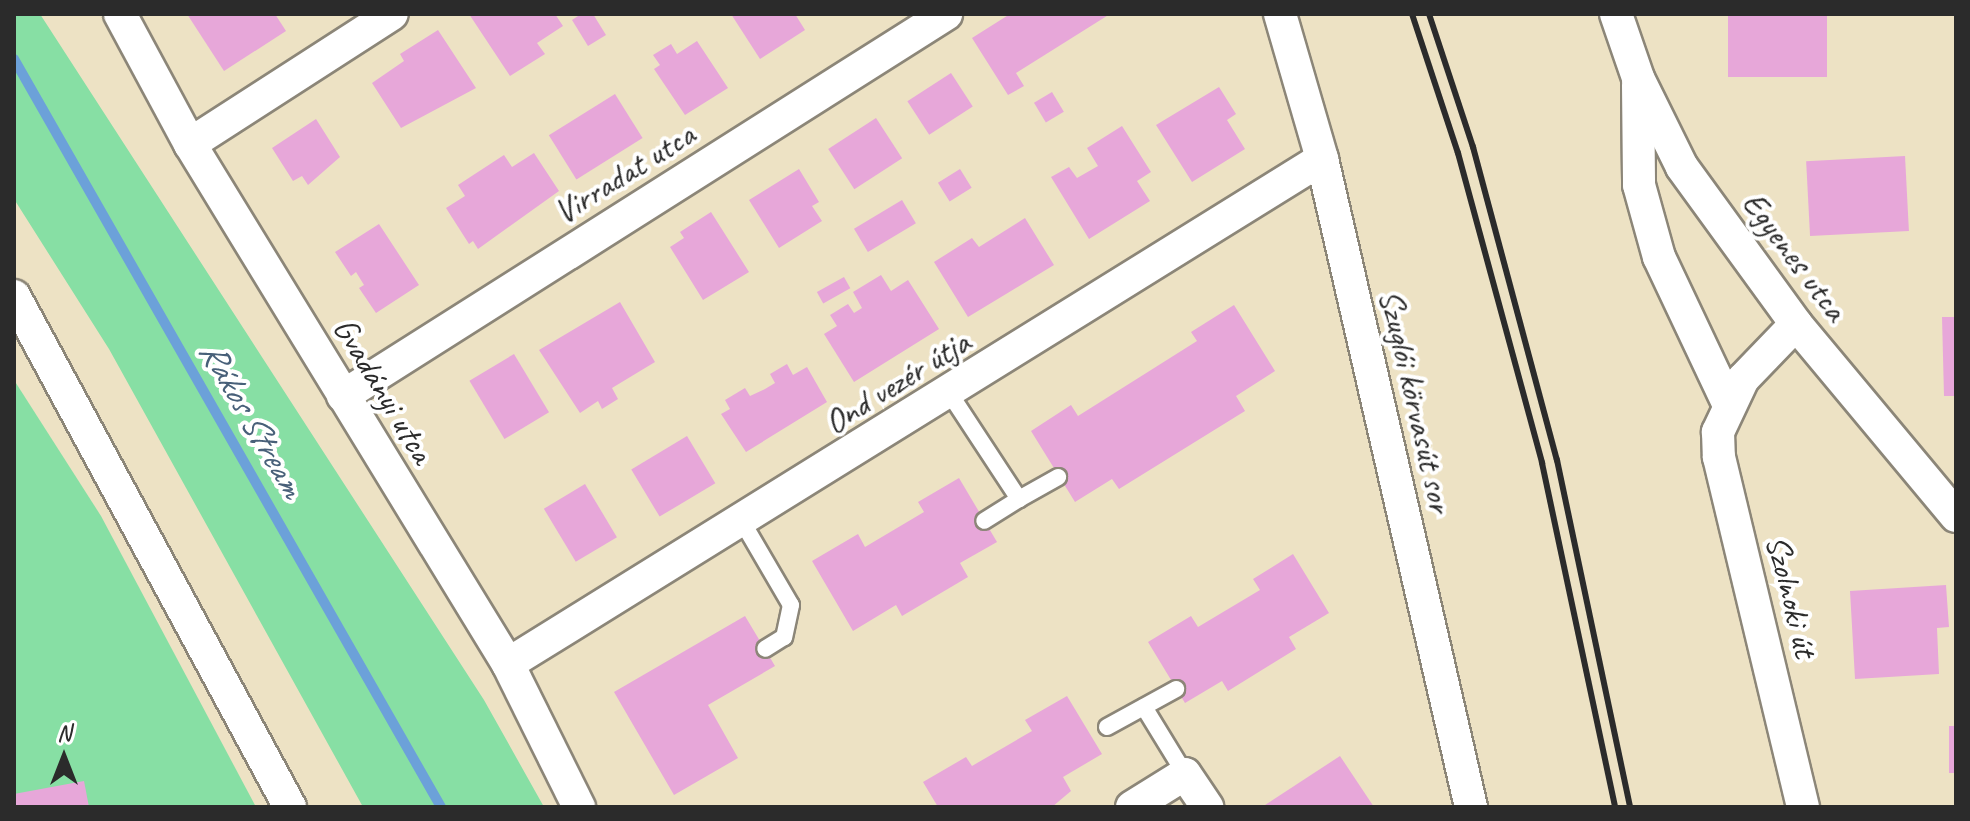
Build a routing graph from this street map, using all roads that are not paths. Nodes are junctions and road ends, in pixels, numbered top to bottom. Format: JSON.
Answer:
{"nodes":[{"id":1,"x":120,"y":14,"type":"edge"},
{"id":2,"x":392,"y":14,"type":"edge"},
{"id":3,"x":946,"y":14,"type":"edge"},
{"id":4,"x":1280,"y":14,"type":"edge"},
{"id":5,"x":1616,"y":14,"type":"edge"},
{"id":6,"x":1638,"y":78,"type":"junction"},
{"id":7,"x":190,"y":144,"type":"junction"},
{"id":8,"x":1322,"y":159,"type":"junction"},
{"id":9,"x":17,"y":306,"type":"edge"},
{"id":10,"x":1796,"y":324,"type":"junction"},
{"id":11,"x":950,"y":394,"type":"junction"},
{"id":12,"x":343,"y":396,"type":"junction"},
{"id":13,"x":1728,"y":403,"type":"junction"},
{"id":14,"x":1058,"y":477,"type":"dead end"},
{"id":15,"x":1019,"y":499,"type":"junction"},
{"id":16,"x":1956,"y":516,"type":"edge"},
{"id":17,"x":984,"y":521,"type":"dead end"},
{"id":18,"x":743,"y":523,"type":"junction"},
{"id":19,"x":765,"y":649,"type":"dead end"},
{"id":20,"x":508,"y":664,"type":"junction"},
{"id":21,"x":1176,"y":689,"type":"dead end"},
{"id":22,"x":1144,"y":707,"type":"junction"},
{"id":23,"x":1107,"y":727,"type":"dead end"},
{"id":24,"x":1185,"y":774,"type":"junction"},
{"id":25,"x":290,"y":807,"type":"edge"},
{"id":26,"x":579,"y":807,"type":"edge"},
{"id":27,"x":1132,"y":807,"type":"edge"},
{"id":28,"x":1207,"y":807,"type":"edge"},
{"id":29,"x":1471,"y":807,"type":"edge"},
{"id":30,"x":1803,"y":807,"type":"edge"}],
"edges":[{"from":1,"to":7,"type":"street","name":"Gvadányi utca"},
{"from":2,"to":7,"type":"street"},
{"from":3,"to":12,"type":"street","name":"Virradat utca"},
{"from":4,"to":8,"type":"street","name":"Szuglói körvasút sor"},
{"from":5,"to":6,"type":"street","name":"Egyenes utca"},
{"from":6,"to":10,"type":"street","name":"Egyenes utca"},
{"from":6,"to":13,"type":"street"},
{"from":7,"to":12,"type":"street","name":"Gvadányi utca"},
{"from":8,"to":11,"type":"street","name":"Ond vezér útja"},
{"from":8,"to":29,"type":"street","name":"Szuglói körvasút sor"},
{"from":9,"to":25,"type":"street"},
{"from":10,"to":13,"type":"street","name":"Szolnoki út"},
{"from":10,"to":16,"type":"street","name":"Egyenes utca"},
{"from":11,"to":15,"type":"lane"},
{"from":11,"to":18,"type":"street","name":"Ond vezér útja"},
{"from":12,"to":20,"type":"street","name":"Gvadányi utca"},
{"from":13,"to":30,"type":"street","name":"Szolnoki út"},
{"from":14,"to":15,"type":"lane"},
{"from":15,"to":17,"type":"lane"},
{"from":18,"to":19,"type":"lane"},
{"from":18,"to":20,"type":"street","name":"Ond vezér útja"},
{"from":20,"to":26,"type":"street","name":"Gvadányi utca"},
{"from":21,"to":22,"type":"lane"},
{"from":22,"to":23,"type":"lane"},
{"from":22,"to":24,"type":"lane"},
{"from":24,"to":27,"type":"street"},
{"from":24,"to":28,"type":"street"}]}
